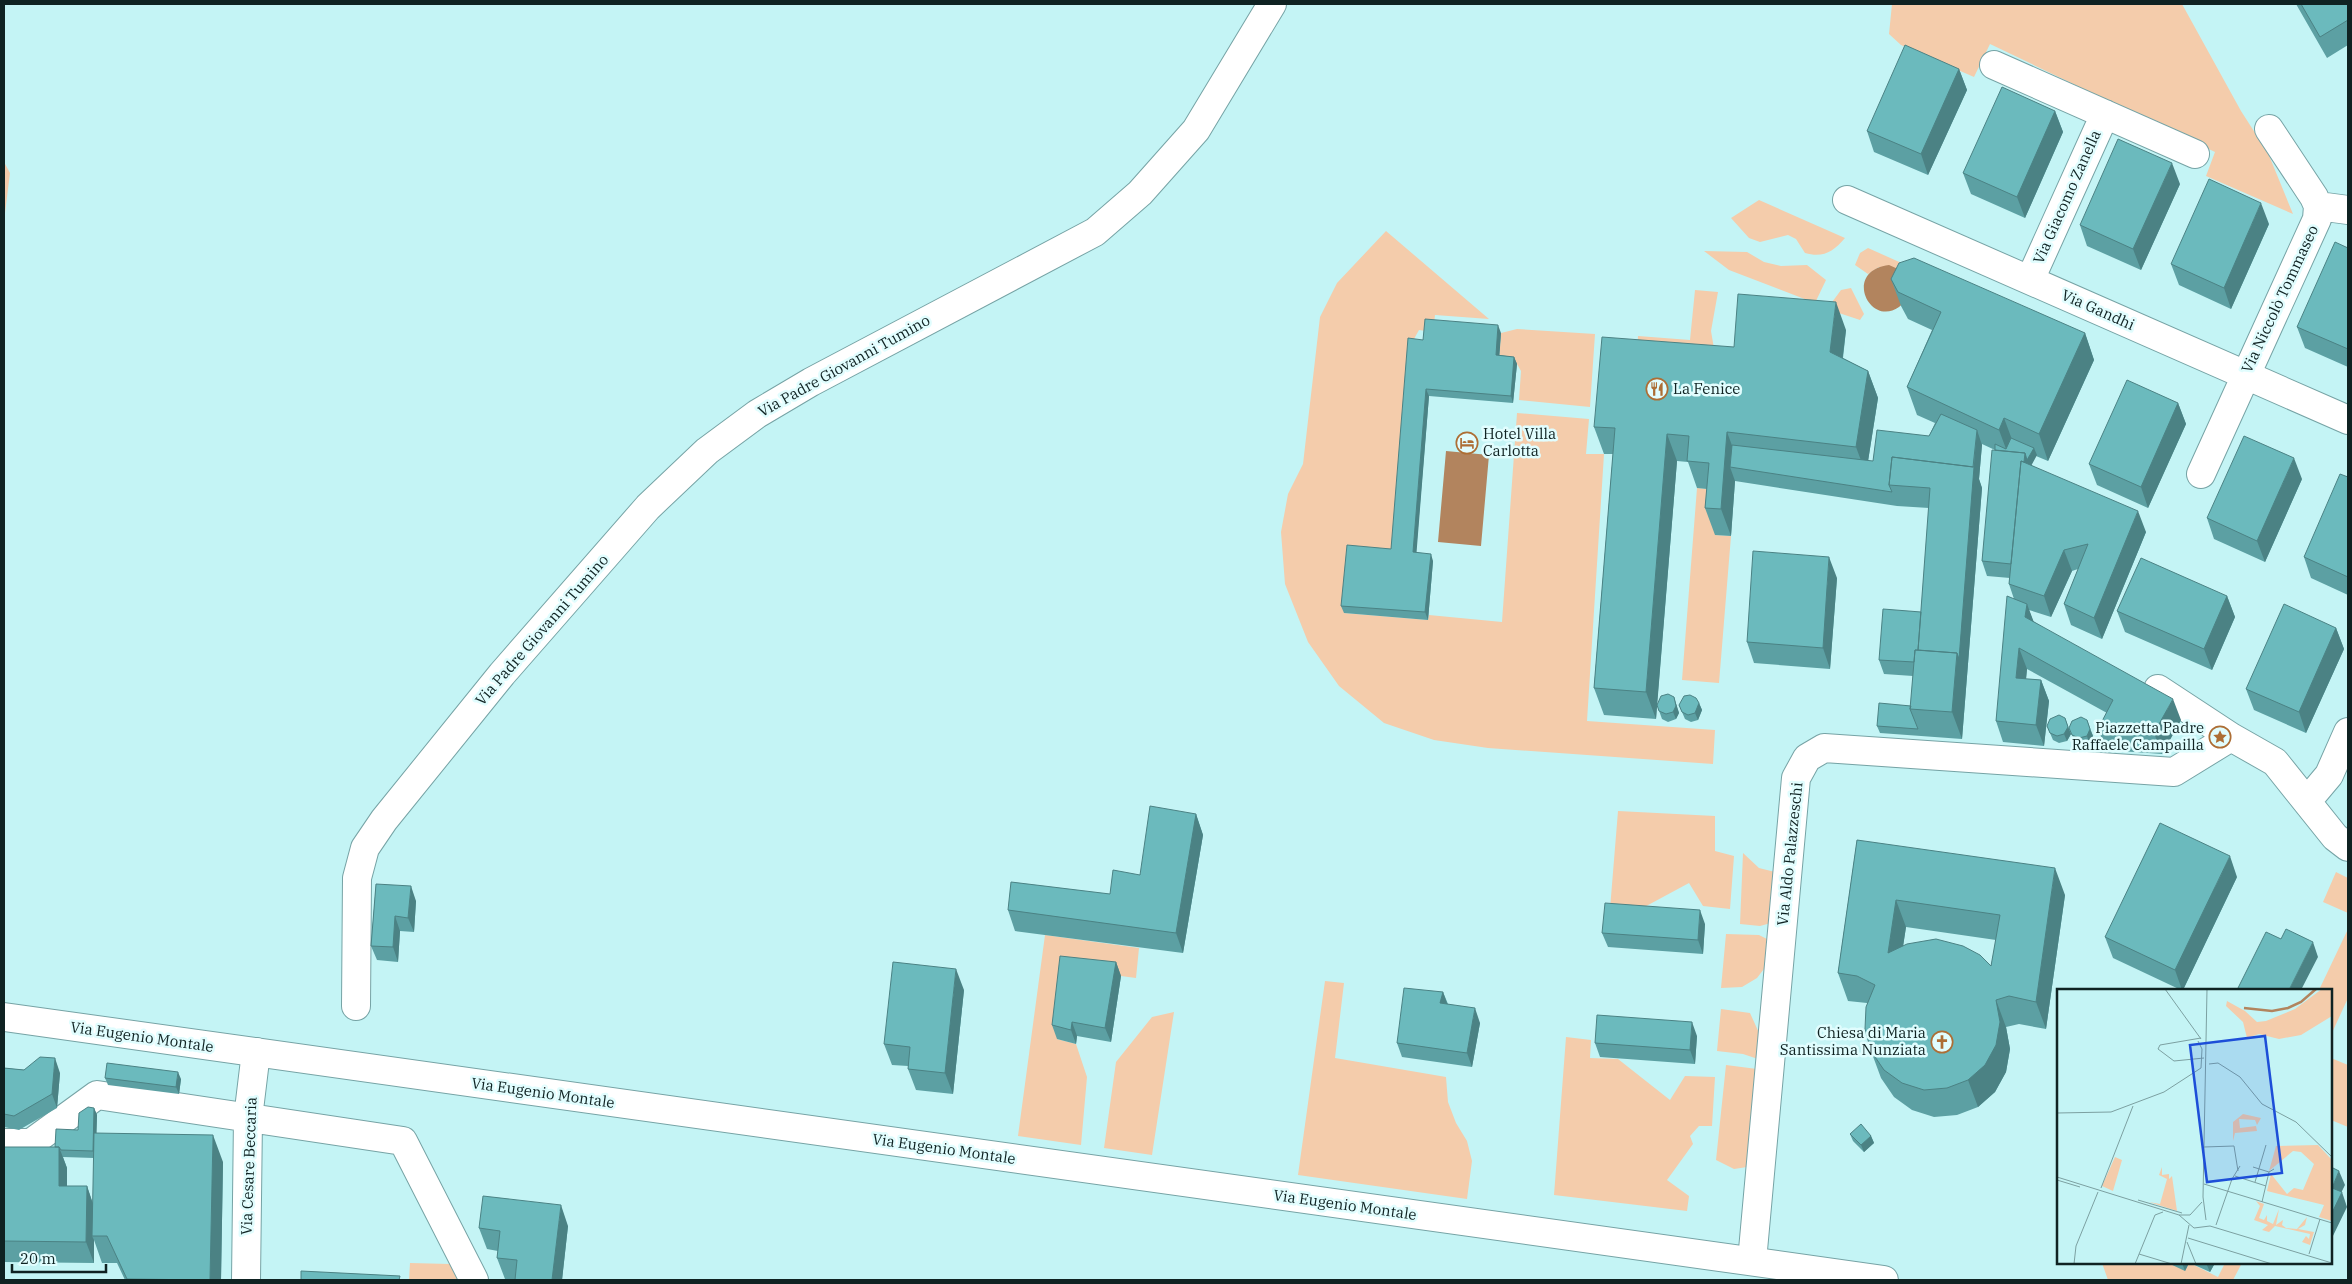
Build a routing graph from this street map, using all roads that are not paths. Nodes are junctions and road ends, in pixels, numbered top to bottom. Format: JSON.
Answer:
{"nodes":[{"id":1,"x":1272,"y":4,"type":"edge"},
{"id":2,"x":1994,"y":65,"type":"dead end"},
{"id":3,"x":2105,"y":114,"type":"junction"},
{"id":4,"x":2269,"y":129,"type":"dead end"},
{"id":5,"x":2195,"y":154,"type":"dead end"},
{"id":6,"x":1848,"y":200,"type":"dead end"},
{"id":7,"x":2318,"y":206,"type":"junction"},
{"id":8,"x":2348,"y":210,"type":"edge"},
{"id":9,"x":2030,"y":280,"type":"junction"},
{"id":10,"x":2246,"y":374,"type":"junction"},
{"id":11,"x":2348,"y":420,"type":"edge"},
{"id":12,"x":2200,"y":474,"type":"dead end"},
{"id":13,"x":2158,"y":689,"type":"edge"},
{"id":14,"x":2348,"y":732,"type":"edge"},
{"id":15,"x":2231,"y":738,"type":"junction"},
{"id":16,"x":2308,"y":800,"type":"junction"},
{"id":17,"x":2348,"y":847,"type":"edge"},
{"id":18,"x":356,"y":1006,"type":"dead end"},
{"id":19,"x":4,"y":1018,"type":"edge"},
{"id":20,"x":256,"y":1052,"type":"junction"},
{"id":21,"x":248,"y":1118,"type":"junction"},
{"id":22,"x":4,"y":1144,"type":"edge"},
{"id":23,"x":1752,"y":1261,"type":"junction"},
{"id":24,"x":246,"y":1280,"type":"edge"},
{"id":25,"x":474,"y":1280,"type":"edge"},
{"id":26,"x":1884,"y":1280,"type":"edge"}],
"edges":[{"from":1,"to":18,"type":"street","name":"Via Padre Giovanni Tumino"},
{"from":2,"to":3,"type":"street"},
{"from":3,"to":5,"type":"street"},
{"from":3,"to":9,"type":"street","name":"Via Giacomo Zanella"},
{"from":4,"to":7,"type":"street","name":"Via Niccolò Tommaseo"},
{"from":6,"to":9,"type":"street","name":"Via Gandhi"},
{"from":7,"to":8,"type":"street"},
{"from":7,"to":10,"type":"street","name":"Via Niccolò Tommaseo"},
{"from":9,"to":10,"type":"street","name":"Via Gandhi"},
{"from":10,"to":11,"type":"street","name":"Via Gandhi"},
{"from":10,"to":12,"type":"street","name":"Via Niccolò Tommaseo"},
{"from":13,"to":15,"type":"street"},
{"from":14,"to":16,"type":"street"},
{"from":15,"to":16,"type":"street"},
{"from":15,"to":23,"type":"street","name":"Via Aldo Palazzeschi"},
{"from":16,"to":17,"type":"street"},
{"from":19,"to":20,"type":"street","name":"Via Eugenio Montale"},
{"from":20,"to":21,"type":"street","name":"Via Cesare Beccaria"},
{"from":20,"to":23,"type":"street","name":"Via Eugenio Montale"},
{"from":21,"to":22,"type":"street"},
{"from":21,"to":24,"type":"street","name":"Via Cesare Beccaria"},
{"from":21,"to":25,"type":"street"},
{"from":23,"to":26,"type":"street","name":"Via Eugenio Montale"}]}
